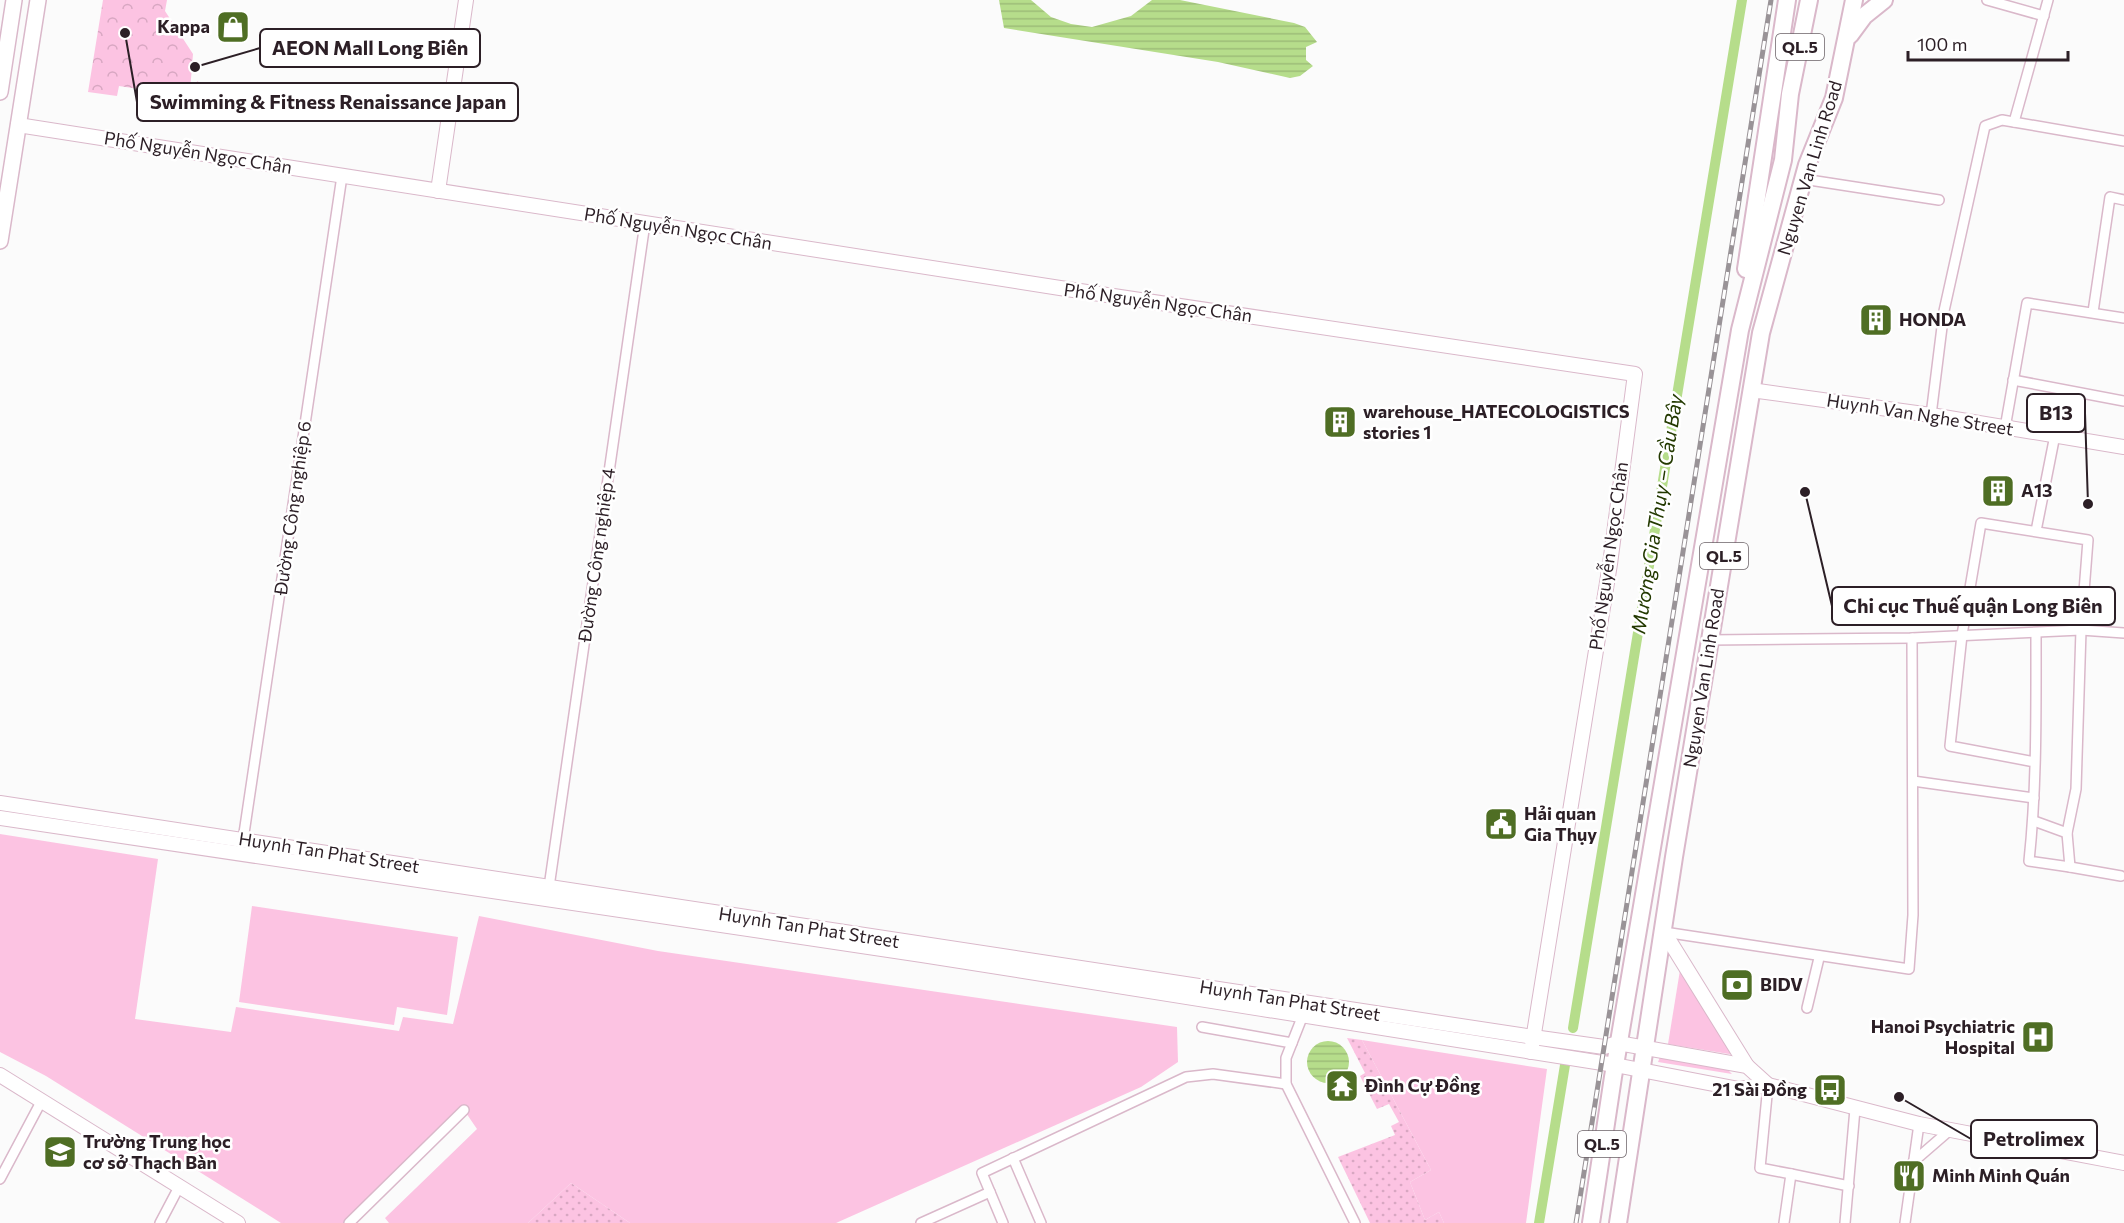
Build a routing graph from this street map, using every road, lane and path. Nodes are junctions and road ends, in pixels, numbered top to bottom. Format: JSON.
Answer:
{"nodes":[{"id":1,"x":14,"y":0,"type":"edge"},
{"id":2,"x":38,"y":0,"type":"edge"},
{"id":3,"x":466,"y":0,"type":"edge"},
{"id":4,"x":1787,"y":0,"type":"edge"},
{"id":5,"x":1809,"y":0,"type":"edge"},
{"id":6,"x":1854,"y":0,"type":"edge"},
{"id":7,"x":1884,"y":0,"type":"edge"},
{"id":8,"x":1988,"y":0,"type":"edge"},
{"id":9,"x":2048,"y":0,"type":"edge"},
{"id":10,"x":2044,"y":16,"type":"junction"},
{"id":11,"x":1840,"y":74,"type":"junction"},
{"id":12,"x":0,"y":92,"type":"edge"},
{"id":13,"x":2014,"y":122,"type":"junction"},
{"id":14,"x":18,"y":125,"type":"junction"},
{"id":15,"x":2124,"y":141,"type":"edge"},
{"id":16,"x":342,"y":176,"type":"junction"},
{"id":17,"x":1803,"y":179,"type":"junction"},
{"id":18,"x":438,"y":191,"type":"junction"},
{"id":19,"x":1939,"y":200,"type":"dead end"},
{"id":20,"x":2124,"y":200,"type":"edge"},
{"id":21,"x":645,"y":224,"type":"junction"},
{"id":22,"x":0,"y":241,"type":"edge"},
{"id":23,"x":2093,"y":312,"type":"junction"},
{"id":24,"x":2124,"y":318,"type":"edge"},
{"id":25,"x":1740,"y":330,"type":"junction"},
{"id":26,"x":2013,"y":380,"type":"junction"},
{"id":27,"x":1751,"y":390,"type":"junction"},
{"id":28,"x":2124,"y":401,"type":"edge"},
{"id":29,"x":1931,"y":415,"type":"junction"},
{"id":30,"x":2006,"y":428,"type":"junction"},
{"id":31,"x":2055,"y":435,"type":"junction"},
{"id":32,"x":2124,"y":447,"type":"edge"},
{"id":33,"x":2036,"y":531,"type":"junction"},
{"id":34,"x":2081,"y":630,"type":"junction"},
{"id":35,"x":2036,"y":633,"type":"junction"},
{"id":36,"x":2124,"y":633,"type":"edge"},
{"id":37,"x":1962,"y":635,"type":"junction"},
{"id":38,"x":1912,"y":638,"type":"junction"},
{"id":39,"x":1710,"y":640,"type":"junction"},
{"id":40,"x":2035,"y":762,"type":"junction"},
{"id":41,"x":1913,"y":781,"type":"junction"},
{"id":42,"x":2034,"y":798,"type":"junction"},
{"id":43,"x":0,"y":803,"type":"edge"},
{"id":44,"x":0,"y":818,"type":"edge"},
{"id":45,"x":2034,"y":821,"type":"junction"},
{"id":46,"x":2067,"y":833,"type":"junction"},
{"id":47,"x":242,"y":847,"type":"junction"},
{"id":48,"x":1652,"y":852,"type":"junction"},
{"id":49,"x":1674,"y":857,"type":"junction"},
{"id":50,"x":2070,"y":867,"type":"junction"},
{"id":51,"x":2121,"y":876,"type":"dead end"},
{"id":52,"x":548,"y":893,"type":"junction"},
{"id":53,"x":1664,"y":933,"type":"junction"},
{"id":54,"x":1819,"y":957,"type":"junction"},
{"id":55,"x":1121,"y":981,"type":"junction"},
{"id":56,"x":1807,"y":1008,"type":"dead end"},
{"id":57,"x":1303,"y":1016,"type":"junction"},
{"id":58,"x":1202,"y":1027,"type":"dead end"},
{"id":59,"x":1292,"y":1043,"type":"junction"},
{"id":60,"x":1618,"y":1043,"type":"junction"},
{"id":61,"x":1532,"y":1044,"type":"junction"},
{"id":62,"x":1644,"y":1048,"type":"junction"},
{"id":63,"x":1615,"y":1065,"type":"junction"},
{"id":64,"x":1747,"y":1065,"type":"junction"},
{"id":65,"x":1640,"y":1070,"type":"junction"},
{"id":66,"x":0,"y":1075,"type":"edge"},
{"id":67,"x":1286,"y":1084,"type":"junction"},
{"id":68,"x":1768,"y":1085,"type":"junction"},
{"id":69,"x":42,"y":1100,"type":"junction"},
{"id":70,"x":1855,"y":1109,"type":"junction"},
{"id":71,"x":464,"y":1110,"type":"dead end"},
{"id":72,"x":1919,"y":1124,"type":"junction"},
{"id":73,"x":1950,"y":1130,"type":"junction"},
{"id":74,"x":1013,"y":1158,"type":"junction"},
{"id":75,"x":1913,"y":1162,"type":"junction"},
{"id":76,"x":2124,"y":1163,"type":"edge"},
{"id":77,"x":1791,"y":1174,"type":"junction"},
{"id":78,"x":0,"y":1179,"type":"edge"},
{"id":79,"x":180,"y":1185,"type":"junction"},
{"id":80,"x":1849,"y":1186,"type":"junction"},
{"id":81,"x":990,"y":1192,"type":"junction"},
{"id":82,"x":943,"y":1219,"type":"edge"},
{"id":83,"x":160,"y":1223,"type":"edge"},
{"id":84,"x":238,"y":1223,"type":"edge"},
{"id":85,"x":349,"y":1223,"type":"edge"},
{"id":86,"x":921,"y":1223,"type":"edge"},
{"id":87,"x":1003,"y":1223,"type":"edge"},
{"id":88,"x":1041,"y":1223,"type":"edge"},
{"id":89,"x":1355,"y":1223,"type":"edge"},
{"id":90,"x":1591,"y":1223,"type":"edge"},
{"id":91,"x":1618,"y":1223,"type":"edge"},
{"id":92,"x":1784,"y":1223,"type":"edge"},
{"id":93,"x":1845,"y":1223,"type":"edge"},
{"id":94,"x":1905,"y":1223,"type":"edge"}],
"edges":[{"from":1,"to":12,"type":"main road"},
{"from":2,"to":14,"type":"main road"},
{"from":3,"to":18,"type":"street"},
{"from":4,"to":25,"type":"highway"},
{"from":5,"to":25,"type":"highway","name":"Nguyen Van Linh Road","number":"QL.5"},
{"from":6,"to":11,"type":"highway","name":"Nguyen Van Linh Road","number":"QL.5"},
{"from":7,"to":11,"type":"highway"},
{"from":8,"to":10,"type":"street"},
{"from":9,"to":10,"type":"street"},
{"from":10,"to":13,"type":"street"},
{"from":11,"to":17,"type":"highway","name":"Nguyen Van Linh Road","number":"QL.5"},
{"from":13,"to":15,"type":"street"},
{"from":13,"to":29,"type":"street"},
{"from":14,"to":16,"type":"street","name":"Phố Nguyễn Ngọc Chân"},
{"from":14,"to":22,"type":"main road"},
{"from":16,"to":18,"type":"street","name":"Phố Nguyễn Ngọc Chân"},
{"from":16,"to":47,"type":"street","name":"Đường Công nghiệp 6"},
{"from":17,"to":19,"type":"street"},
{"from":17,"to":27,"type":"highway","name":"Nguyen Van Linh Road","number":"QL.5"},
{"from":18,"to":21,"type":"street","name":"Phố Nguyễn Ngọc Chân"},
{"from":20,"to":23,"type":"street"},
{"from":21,"to":52,"type":"street","name":"Đường Công nghiệp 4"},
{"from":21,"to":61,"type":"street","name":"Phố Nguyễn Ngọc Chân"},
{"from":23,"to":24,"type":"street"},
{"from":23,"to":26,"type":"street"},
{"from":25,"to":48,"type":"highway","name":"Nguyen Van Linh Road","number":"QL.5"},
{"from":26,"to":28,"type":"street"},
{"from":26,"to":30,"type":"street"},
{"from":27,"to":29,"type":"street","name":"Huynh Van Nghe Street"},
{"from":27,"to":39,"type":"highway","name":"Nguyen Van Linh Road","number":"QL.5"},
{"from":29,"to":30,"type":"street","name":"Huynh Van Nghe Street"},
{"from":30,"to":31,"type":"street","name":"Huynh Van Nghe Street"},
{"from":31,"to":32,"type":"street","name":"Huynh Van Nghe Street"},
{"from":31,"to":33,"type":"street"},
{"from":33,"to":34,"type":"street"},
{"from":33,"to":37,"type":"street"},
{"from":34,"to":35,"type":"street"},
{"from":34,"to":36,"type":"street"},
{"from":34,"to":46,"type":"street"},
{"from":35,"to":37,"type":"street"},
{"from":35,"to":40,"type":"street"},
{"from":37,"to":38,"type":"street"},
{"from":37,"to":40,"type":"street"},
{"from":38,"to":39,"type":"street"},
{"from":38,"to":41,"type":"street"},
{"from":39,"to":49,"type":"highway","name":"Nguyen Van Linh Road","number":"QL.5"},
{"from":40,"to":42,"type":"street"},
{"from":41,"to":42,"type":"street"},
{"from":41,"to":54,"type":"street"},
{"from":42,"to":45,"type":"street"},
{"from":43,"to":47,"type":"street","name":"Huynh Tan Phat Street"},
{"from":44,"to":47,"type":"street","name":"Huynh Tan Phat Street"},
{"from":45,"to":46,"type":"street"},
{"from":45,"to":50,"type":"street"},
{"from":46,"to":50,"type":"street"},
{"from":47,"to":52,"type":"street","name":"Huynh Tan Phat Street"},
{"from":48,"to":49,"type":"highway"},
{"from":48,"to":60,"type":"highway","name":"Nguyen Van Linh Road","number":"QL.5"},
{"from":49,"to":53,"type":"highway","name":"Nguyen Van Linh Road","number":"QL.5"},
{"from":50,"to":51,"type":"street"},
{"from":52,"to":55,"type":"street","name":"Huynh Tan Phat Street"},
{"from":53,"to":54,"type":"street"},
{"from":53,"to":62,"type":"highway","name":"Nguyen Van Linh Road","number":"QL.5"},
{"from":53,"to":64,"type":"street"},
{"from":54,"to":56,"type":"street"},
{"from":55,"to":57,"type":"street","name":"Huynh Tan Phat Street"},
{"from":55,"to":61,"type":"street","name":"Huynh Tan Phat Street"},
{"from":57,"to":59,"type":"street"},
{"from":57,"to":61,"type":"street","name":"Huynh Tan Phat Street"},
{"from":58,"to":59,"type":"street"},
{"from":59,"to":67,"type":"street"},
{"from":60,"to":61,"type":"street","name":"Huynh Tan Phat Street"},
{"from":60,"to":62,"type":"street","name":"Huynh Tan Phat Street"},
{"from":60,"to":63,"type":"highway","name":"Nguyen Van Linh Road","number":"QL.5"},
{"from":61,"to":63,"type":"street"},
{"from":62,"to":64,"type":"street","name":"Huynh Tan Phat Street"},
{"from":62,"to":65,"type":"highway","name":"Nguyen Van Linh Road","number":"QL.5"},
{"from":63,"to":65,"type":"street"},
{"from":63,"to":90,"type":"highway","name":"Nguyen Van Linh Road","number":"QL.5"},
{"from":64,"to":68,"type":"street"},
{"from":65,"to":68,"type":"street"},
{"from":65,"to":91,"type":"highway","name":"Nguyen Van Linh Road","number":"QL.5"},
{"from":66,"to":69,"type":"street"},
{"from":67,"to":74,"type":"street"},
{"from":67,"to":89,"type":"street"},
{"from":68,"to":70,"type":"street"},
{"from":68,"to":77,"type":"street"},
{"from":69,"to":78,"type":"street"},
{"from":69,"to":79,"type":"street"},
{"from":70,"to":72,"type":"street"},
{"from":70,"to":80,"type":"street"},
{"from":71,"to":85,"type":"street"},
{"from":72,"to":73,"type":"street"},
{"from":72,"to":75,"type":"street"},
{"from":73,"to":75,"type":"street"},
{"from":73,"to":76,"type":"street"},
{"from":74,"to":81,"type":"street"},
{"from":74,"to":88,"type":"street"},
{"from":75,"to":94,"type":"street"},
{"from":77,"to":80,"type":"street"},
{"from":77,"to":92,"type":"street"},
{"from":79,"to":83,"type":"street"},
{"from":79,"to":84,"type":"street"},
{"from":80,"to":93,"type":"street"},
{"from":81,"to":82,"type":"street"},
{"from":81,"to":87,"type":"street"},
{"from":82,"to":86,"type":"street"}]}
